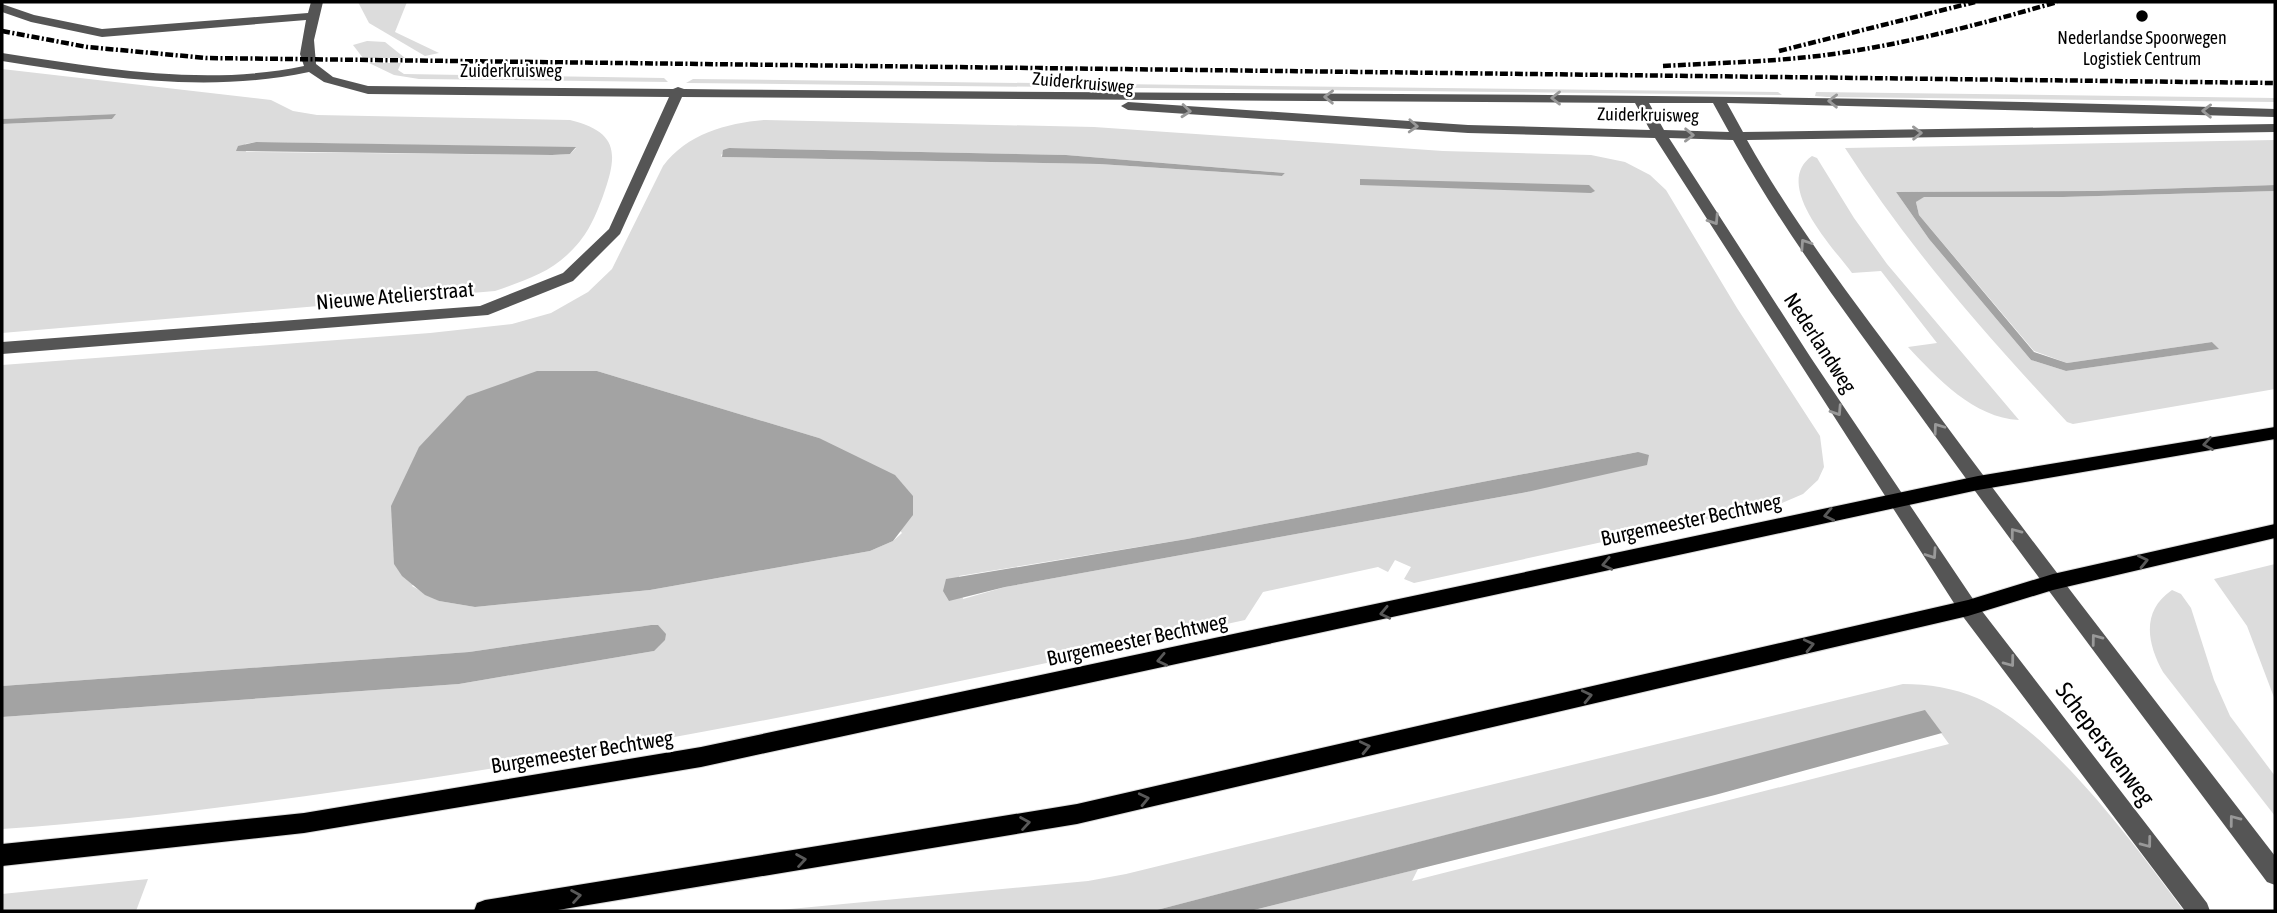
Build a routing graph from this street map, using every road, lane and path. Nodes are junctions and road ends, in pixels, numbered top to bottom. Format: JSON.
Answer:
{"nodes":[{"id":1,"x":317,"y":2,"type":"edge"},
{"id":2,"x":2,"y":8,"type":"edge"},
{"id":3,"x":313,"y":16,"type":"junction"},
{"id":4,"x":2,"y":57,"type":"edge"},
{"id":5,"x":309,"y":64,"type":"junction"},
{"id":6,"x":678,"y":91,"type":"junction"},
{"id":7,"x":1020,"y":97,"type":"junction"},
{"id":8,"x":1640,"y":99,"type":"junction"},
{"id":9,"x":1718,"y":100,"type":"junction"},
{"id":10,"x":2275,"y":113,"type":"edge"},
{"id":11,"x":2275,"y":128,"type":"edge"},
{"id":12,"x":1660,"y":134,"type":"junction"},
{"id":13,"x":1738,"y":136,"type":"junction"},
{"id":14,"x":2,"y":348,"type":"edge"},
{"id":15,"x":2275,"y":433,"type":"edge"},
{"id":16,"x":1978,"y":484,"type":"junction"},
{"id":17,"x":1896,"y":500,"type":"junction"},
{"id":18,"x":2275,"y":531,"type":"edge"},
{"id":19,"x":2053,"y":582,"type":"junction"},
{"id":20,"x":1968,"y":608,"type":"junction"},
{"id":21,"x":2,"y":855,"type":"edge"},
{"id":22,"x":2275,"y":874,"type":"edge"},
{"id":23,"x":485,"y":911,"type":"edge"},
{"id":24,"x":2199,"y":911,"type":"edge"}],
"edges":[{"from":1,"to":3,"type":"street"},
{"from":2,"to":3,"type":"street"},
{"from":3,"to":5,"type":"street"},
{"from":4,"to":5,"type":"street"},
{"from":5,"to":6,"type":"street","name":"Zuiderkruisweg"},
{"from":6,"to":7,"type":"street","name":"Zuiderkruisweg"},
{"from":6,"to":14,"type":"street","name":"Nieuwe Atelierstraat"},
{"from":8,"to":7,"type":"street","name":"Zuiderkruisweg","one_way":true},
{"from":7,"to":12,"type":"street","name":"Zuiderkruisweg","one_way":true},
{"from":8,"to":9,"type":"street","name":"Zuiderkruisweg"},
{"from":8,"to":12,"type":"street","name":"Nederlandweg"},
{"from":10,"to":9,"type":"street","name":"Zuiderkruisweg","one_way":true},
{"from":9,"to":13,"type":"street","name":"Nederlandweg"},
{"from":13,"to":11,"type":"street","name":"Zuiderkruisweg","one_way":true},
{"from":12,"to":13,"type":"street","name":"Zuiderkruisweg","one_way":true},
{"from":12,"to":17,"type":"street","name":"Nederlandweg","one_way":true},
{"from":16,"to":13,"type":"street","name":"Nederlandweg","one_way":true},
{"from":15,"to":16,"type":"main road","name":"Burgemeester Bechtweg","one_way":true},
{"from":16,"to":17,"type":"main road","name":"Burgemeester Bechtweg"},
{"from":19,"to":16,"type":"street","name":"Nederlandweg","one_way":true},
{"from":17,"to":20,"type":"street","name":"Nederlandweg","one_way":true},
{"from":17,"to":21,"type":"main road","name":"Burgemeester Bechtweg","one_way":true},
{"from":19,"to":18,"type":"main road","one_way":true},
{"from":19,"to":20,"type":"main road"},
{"from":22,"to":19,"type":"street","one_way":true},
{"from":23,"to":20,"type":"main road","one_way":true},
{"from":20,"to":24,"type":"street","name":"Schepersvenweg","one_way":true}]}
